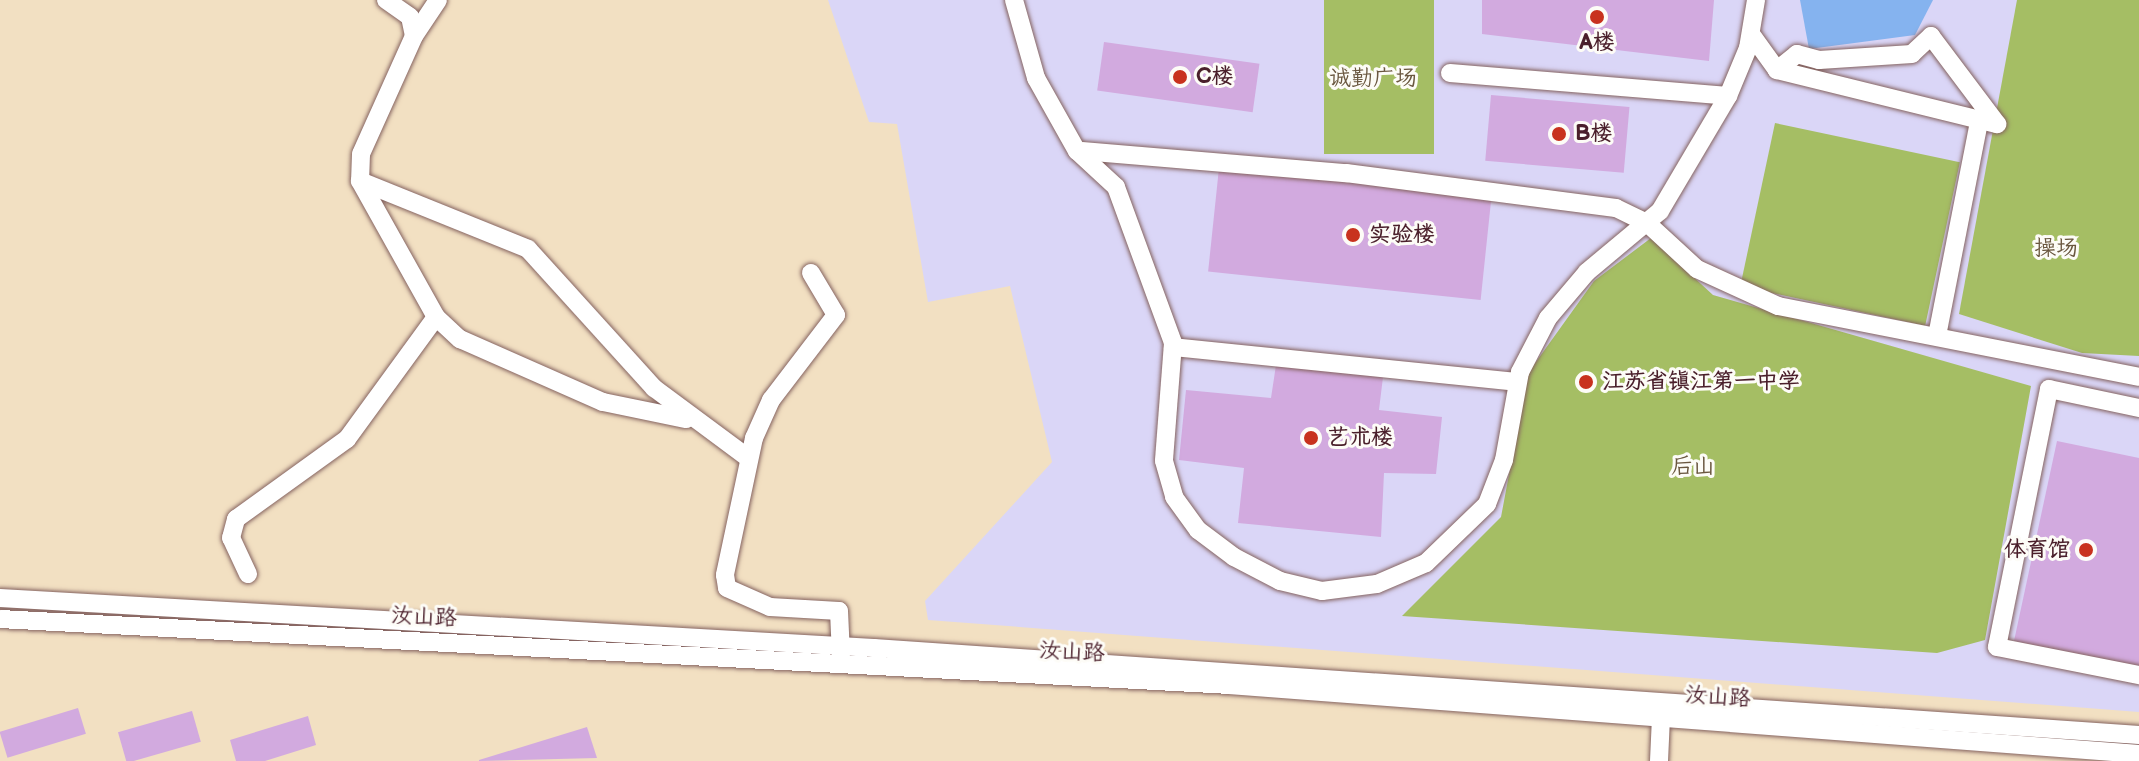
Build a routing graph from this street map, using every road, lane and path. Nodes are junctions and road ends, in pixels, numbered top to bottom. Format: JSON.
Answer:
{"nodes":[{"id":1,"x":386,"y":0,"type":"edge"},
{"id":2,"x":438,"y":0,"type":"edge"},
{"id":3,"x":1014,"y":0,"type":"edge"},
{"id":4,"x":1756,"y":0,"type":"edge"},
{"id":5,"x":1751,"y":34,"type":"junction"},
{"id":6,"x":414,"y":36,"type":"junction"},
{"id":7,"x":1777,"y":70,"type":"junction"},
{"id":8,"x":1450,"y":73,"type":"dead end"},
{"id":9,"x":1728,"y":96,"type":"junction"},
{"id":10,"x":1979,"y":122,"type":"junction"},
{"id":11,"x":1077,"y":151,"type":"junction"},
{"id":12,"x":360,"y":181,"type":"junction"},
{"id":13,"x":1647,"y":223,"type":"junction"},
{"id":14,"x":811,"y":273,"type":"dead end"},
{"id":15,"x":436,"y":317,"type":"junction"},
{"id":16,"x":1937,"y":336,"type":"junction"},
{"id":17,"x":1173,"y":347,"type":"junction"},
{"id":18,"x":2139,"y":377,"type":"edge"},
{"id":19,"x":1517,"y":382,"type":"junction"},
{"id":20,"x":2139,"y":408,"type":"edge"},
{"id":21,"x":690,"y":420,"type":"junction"},
{"id":22,"x":747,"y":457,"type":"junction"},
{"id":23,"x":248,"y":574,"type":"dead end"},
{"id":24,"x":0,"y":598,"type":"edge"},
{"id":25,"x":0,"y":619,"type":"edge"},
{"id":26,"x":841,"y":654,"type":"junction"},
{"id":27,"x":2139,"y":675,"type":"edge"},
{"id":28,"x":1661,"y":717,"type":"junction"},
{"id":29,"x":2139,"y":735,"type":"edge"},
{"id":30,"x":2139,"y":754,"type":"edge"},
{"id":31,"x":1659,"y":761,"type":"edge"}],
"edges":[{"from":1,"to":6,"type":"street"},
{"from":2,"to":6,"type":"street"},
{"from":3,"to":11,"type":"street"},
{"from":4,"to":5,"type":"street"},
{"from":5,"to":7,"type":"street"},
{"from":5,"to":9,"type":"street"},
{"from":6,"to":12,"type":"street"},
{"from":7,"to":10,"type":"street"},
{"from":7,"to":10,"type":"street"},
{"from":8,"to":9,"type":"street"},
{"from":9,"to":13,"type":"street"},
{"from":10,"to":16,"type":"street"},
{"from":11,"to":13,"type":"street"},
{"from":11,"to":17,"type":"street"},
{"from":12,"to":15,"type":"street"},
{"from":12,"to":21,"type":"street"},
{"from":13,"to":16,"type":"street"},
{"from":13,"to":19,"type":"street"},
{"from":14,"to":22,"type":"street"},
{"from":15,"to":21,"type":"street"},
{"from":15,"to":23,"type":"street"},
{"from":16,"to":18,"type":"street"},
{"from":17,"to":19,"type":"street"},
{"from":17,"to":19,"type":"street"},
{"from":20,"to":27,"type":"street"},
{"from":21,"to":22,"type":"street"},
{"from":22,"to":26,"type":"street"},
{"from":24,"to":26,"type":"street","name":"汝山路"},
{"from":25,"to":26,"type":"street","name":"汝山路"},
{"from":26,"to":28,"type":"street","name":"汝山路"},
{"from":26,"to":29,"type":"street","name":"汝山路"},
{"from":28,"to":30,"type":"street","name":"汝山路"},
{"from":28,"to":31,"type":"street"}]}
